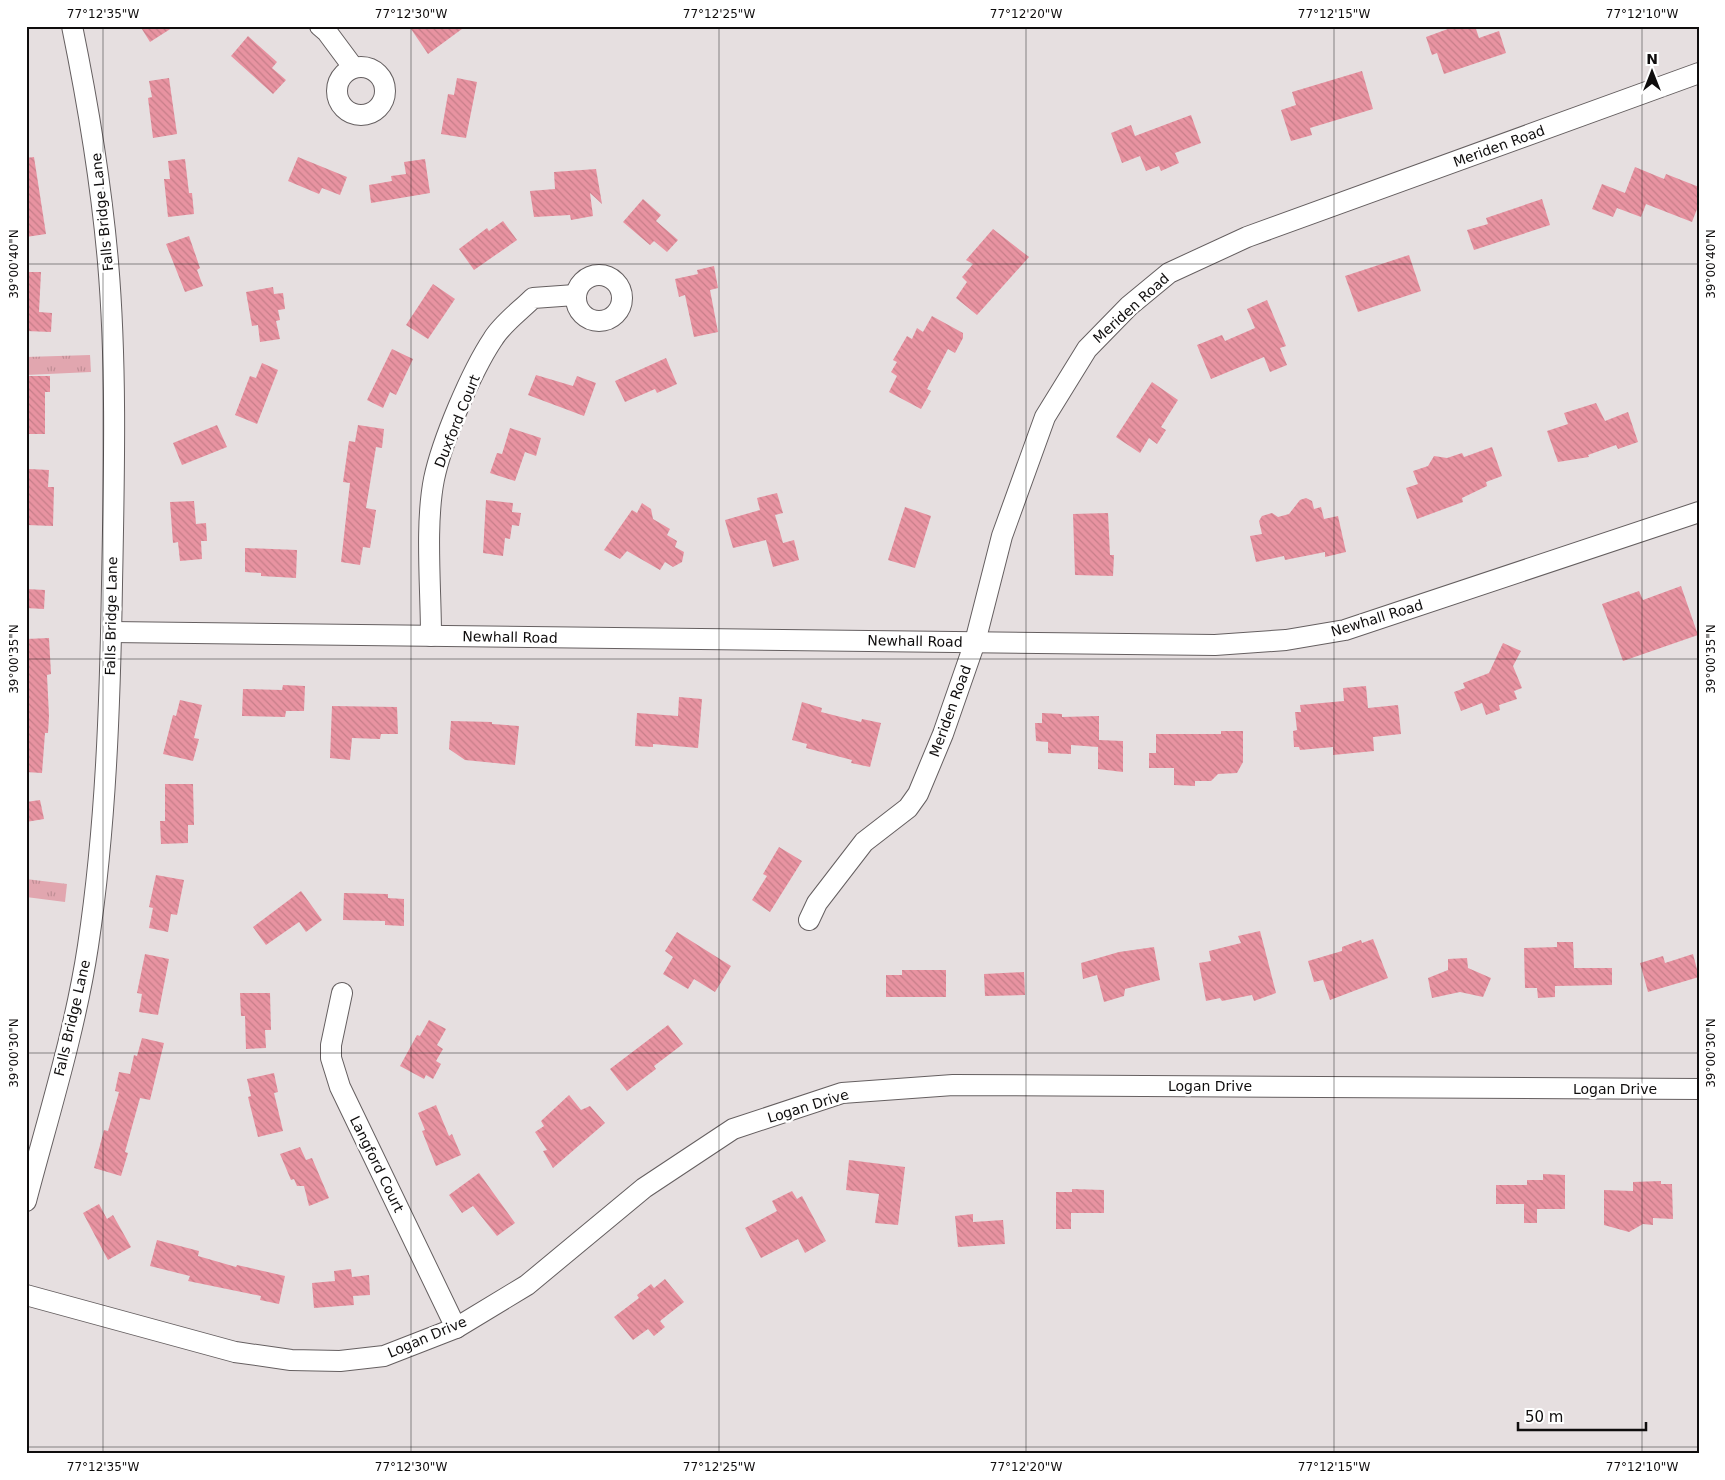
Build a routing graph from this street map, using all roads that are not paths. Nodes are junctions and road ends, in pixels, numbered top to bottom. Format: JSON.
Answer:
{"nodes":[{"id":1,"x":72,"y":26,"type":"edge"},
{"id":2,"x":320,"y":26,"type":"edge"},
{"id":3,"x":353,"y":67,"type":"dead end"},
{"id":4,"x":1699,"y":73,"type":"edge"},
{"id":5,"x":576,"y":295,"type":"dead end"},
{"id":6,"x":1699,"y":512,"type":"edge"},
{"id":7,"x":111,"y":632,"type":"junction"},
{"id":8,"x":431,"y":636,"type":"junction"},
{"id":9,"x":975,"y":642,"type":"junction"},
{"id":10,"x":809,"y":920,"type":"dead end"},
{"id":11,"x":342,"y":993,"type":"dead end"},
{"id":12,"x":1699,"y":1089,"type":"edge"},
{"id":13,"x":26,"y":1201,"type":"edge"},
{"id":14,"x":26,"y":1295,"type":"edge"},
{"id":15,"x":456,"y":1328,"type":"junction"}],
"edges":[{"from":1,"to":7,"type":"street","name":"Falls Bridge Lane"},
{"from":2,"to":3,"type":"street"},
{"from":4,"to":9,"type":"street","name":"Meriden Road"},
{"from":5,"to":8,"type":"street","name":"Duxford Court"},
{"from":6,"to":9,"type":"street","name":"Newhall Road"},
{"from":7,"to":8,"type":"street","name":"Newhall Road"},
{"from":7,"to":13,"type":"street","name":"Falls Bridge Lane"},
{"from":8,"to":9,"type":"street","name":"Newhall Road"},
{"from":9,"to":10,"type":"street","name":"Meriden Road"},
{"from":11,"to":15,"type":"street","name":"Langford Court"},
{"from":12,"to":15,"type":"street","name":"Logan Drive"},
{"from":14,"to":15,"type":"street","name":"Logan Drive"}]}
